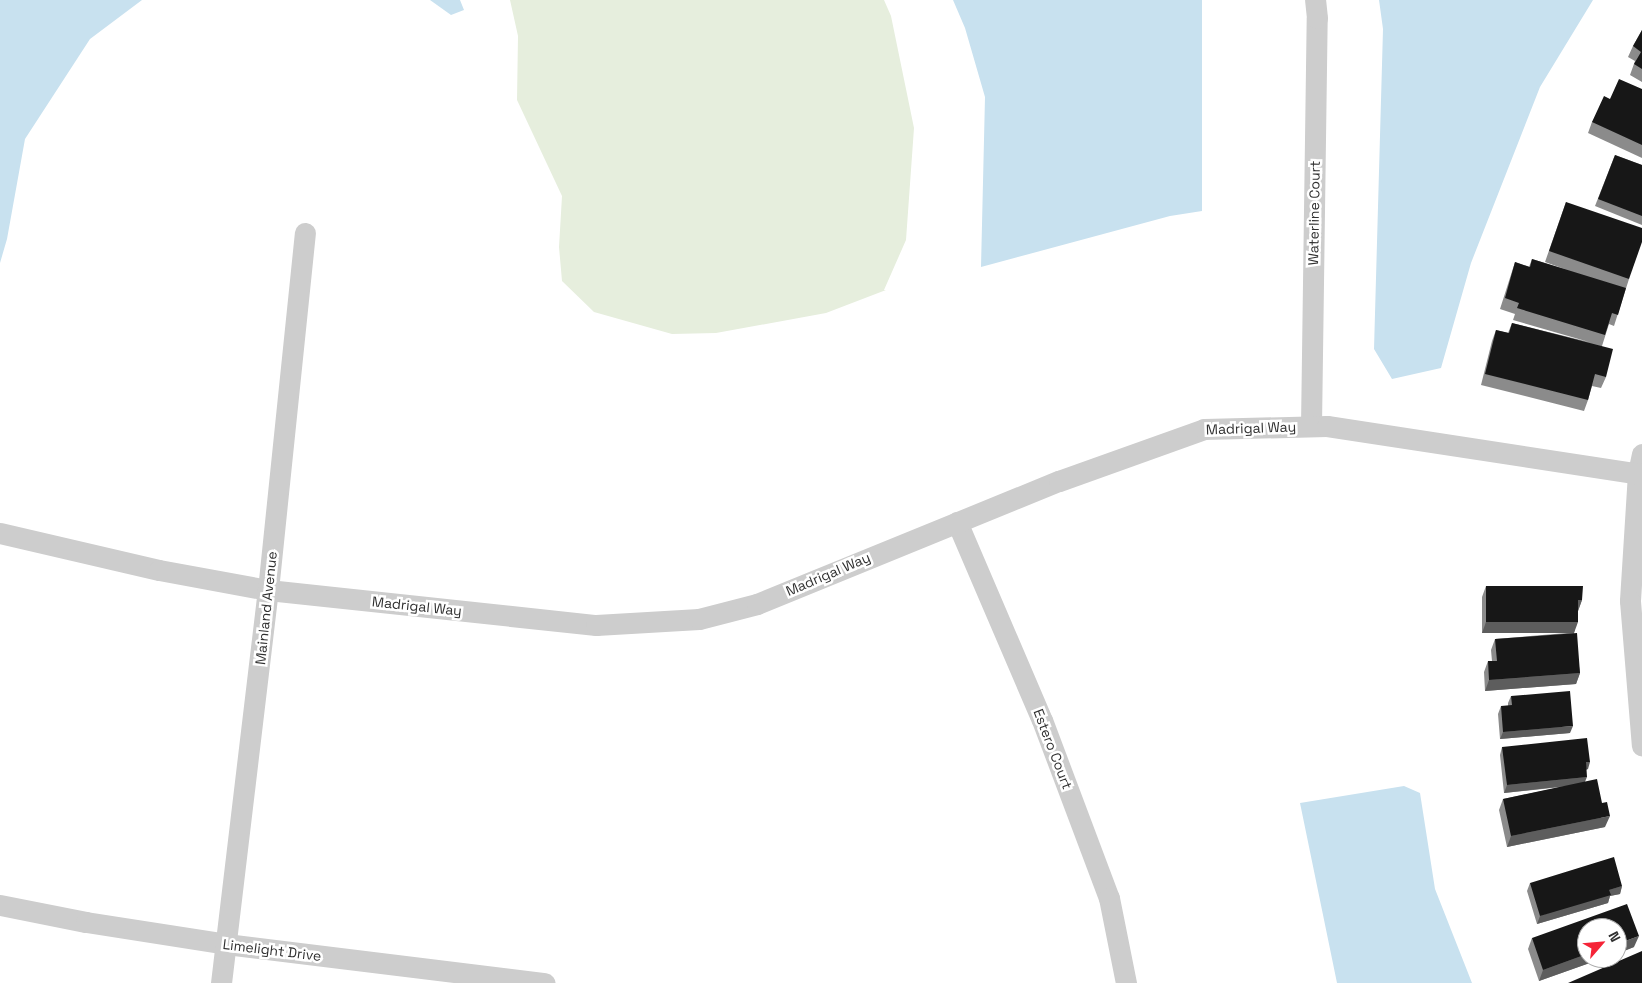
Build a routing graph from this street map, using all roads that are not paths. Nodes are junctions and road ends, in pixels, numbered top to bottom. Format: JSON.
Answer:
{"nodes":[{"id":1,"x":1315,"y":0,"type":"edge"},
{"id":2,"x":305,"y":232,"type":"dead end"},
{"id":3,"x":1310,"y":426,"type":"junction"},
{"id":4,"x":1641,"y":467,"type":"edge"},
{"id":5,"x":957,"y":522,"type":"junction"},
{"id":6,"x":0,"y":533,"type":"edge"},
{"id":7,"x":268,"y":590,"type":"junction"},
{"id":8,"x":1642,"y":746,"type":"edge"},
{"id":9,"x":0,"y":906,"type":"edge"},
{"id":10,"x":226,"y":944,"type":"junction"},
{"id":11,"x":221,"y":983,"type":"edge"},
{"id":12,"x":545,"y":983,"type":"edge"},
{"id":13,"x":1126,"y":983,"type":"edge"}],
"edges":[{"from":1,"to":3,"type":"street","name":"Waterline Court"},
{"from":2,"to":7,"type":"street","name":"Mainland Avenue"},
{"from":3,"to":4,"type":"street","name":"Madrigal Way"},
{"from":3,"to":5,"type":"street","name":"Madrigal Way"},
{"from":4,"to":8,"type":"street"},
{"from":5,"to":7,"type":"street","name":"Madrigal Way"},
{"from":5,"to":13,"type":"street","name":"Estero Court"},
{"from":6,"to":7,"type":"street","name":"Madrigal Way"},
{"from":7,"to":10,"type":"street","name":"Mainland Avenue"},
{"from":9,"to":10,"type":"street","name":"Limelight Drive"},
{"from":10,"to":11,"type":"street","name":"Mainland Avenue"},
{"from":10,"to":12,"type":"street","name":"Limelight Drive"}]}
